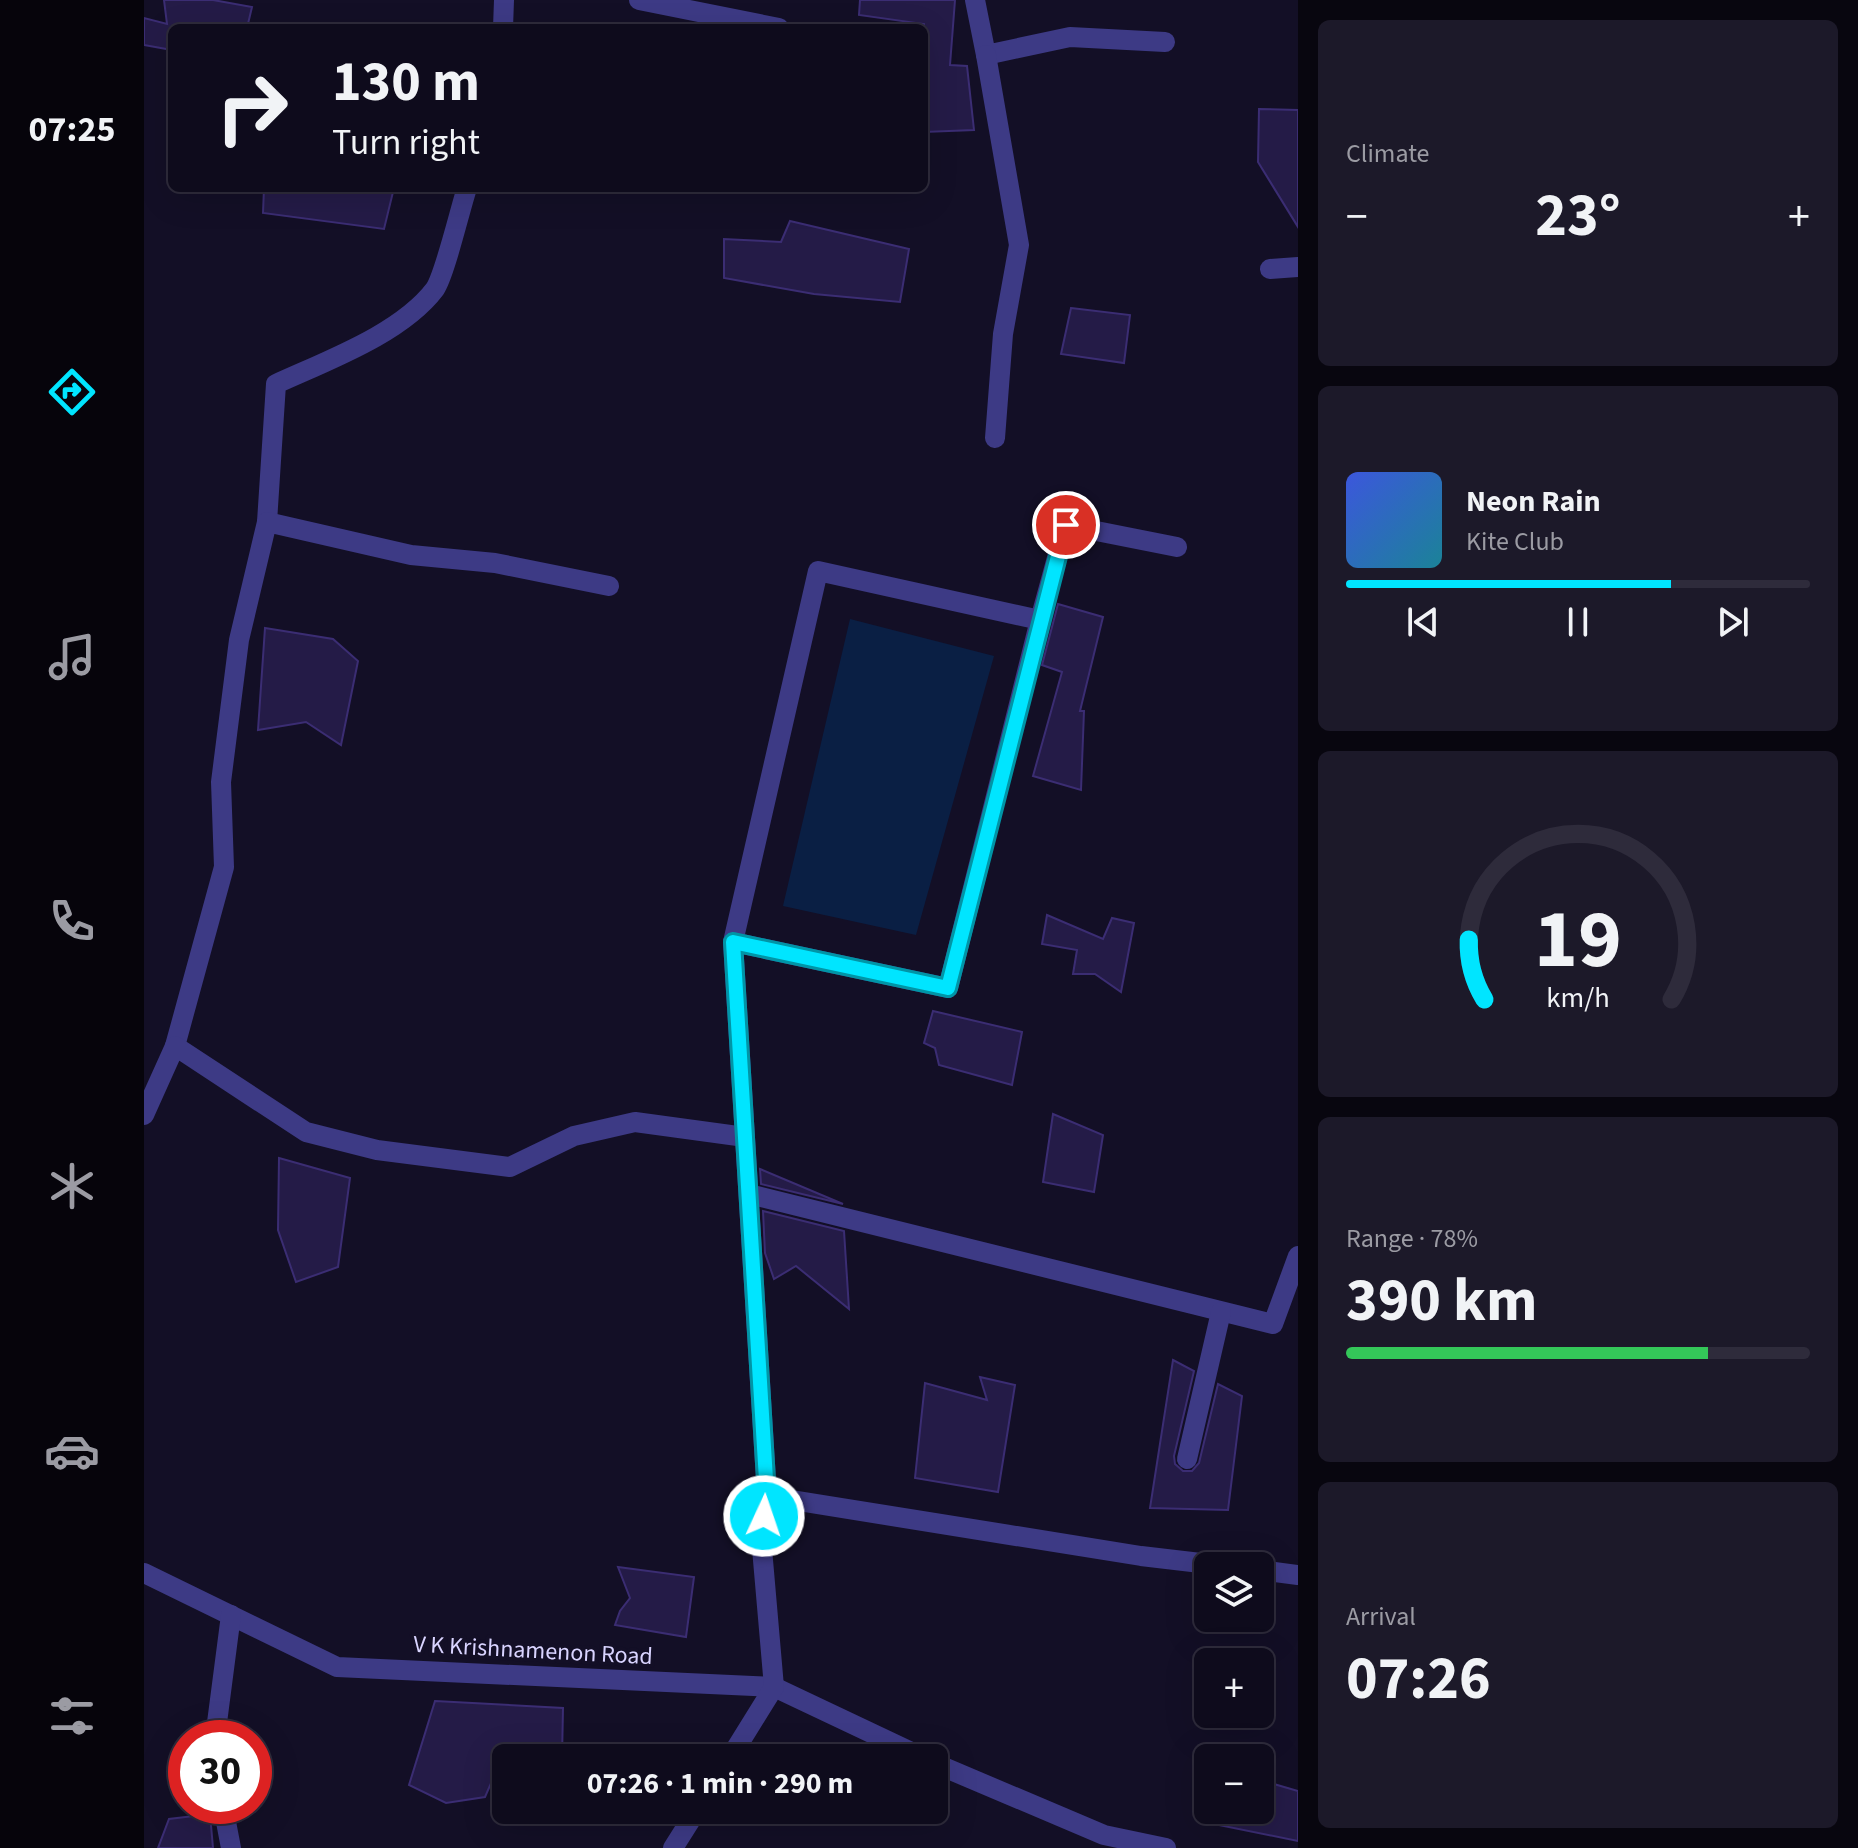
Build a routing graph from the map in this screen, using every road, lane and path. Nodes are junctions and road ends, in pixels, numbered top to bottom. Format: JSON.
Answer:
{"nodes":[{"id":1,"x":504,"y":0,"type":"edge"},
{"id":2,"x":639,"y":0,"type":"edge"},
{"id":3,"x":975,"y":0,"type":"edge"},
{"id":4,"x":503,"y":24,"type":"edge"},
{"id":5,"x":759,"y":24,"type":"edge"},
{"id":6,"x":1165,"y":42,"type":"dead end"},
{"id":7,"x":986,"y":55,"type":"junction"},
{"id":8,"x":466,"y":192,"type":"edge"},
{"id":9,"x":1298,"y":267,"type":"edge"},
{"id":10,"x":1270,"y":269,"type":"dead end"},
{"id":11,"x":995,"y":438,"type":"dead end"},
{"id":12,"x":267,"y":522,"type":"junction"},
{"id":13,"x":1177,"y":547,"type":"dead end"},
{"id":14,"x":609,"y":586,"type":"dead end"},
{"id":15,"x":1040,"y":620,"type":"junction"},
{"id":16,"x":733,"y":942,"type":"junction"},
{"id":17,"x":175,"y":1046,"type":"junction"},
{"id":18,"x":144,"y":1115,"type":"edge"},
{"id":19,"x":745,"y":1137,"type":"junction"},
{"id":20,"x":749,"y":1194,"type":"junction"},
{"id":21,"x":1298,"y":1256,"type":"edge"},
{"id":22,"x":1221,"y":1312,"type":"junction"},
{"id":23,"x":1187,"y":1459,"type":"dead end"},
{"id":24,"x":767,"y":1496,"type":"junction"},
{"id":25,"x":1194,"y":1562,"type":"edge"},
{"id":26,"x":1274,"y":1572,"type":"edge"},
{"id":27,"x":144,"y":1573,"type":"edge"},
{"id":28,"x":1298,"y":1575,"type":"edge"},
{"id":29,"x":231,"y":1615,"type":"junction"},
{"id":30,"x":774,"y":1687,"type":"junction"},
{"id":31,"x":217,"y":1720,"type":"edge"},
{"id":32,"x":739,"y":1744,"type":"edge"},
{"id":33,"x":894,"y":1744,"type":"edge"},
{"id":34,"x":948,"y":1769,"type":"edge"},
{"id":35,"x":226,"y":1824,"type":"edge"},
{"id":36,"x":688,"y":1824,"type":"edge"},
{"id":37,"x":231,"y":1848,"type":"edge"},
{"id":38,"x":673,"y":1848,"type":"edge"},
{"id":39,"x":1166,"y":1848,"type":"edge"}],
"edges":[{"from":1,"to":4,"type":"street"},
{"from":2,"to":5,"type":"street"},
{"from":3,"to":7,"type":"street"},
{"from":6,"to":7,"type":"street"},
{"from":7,"to":11,"type":"street"},
{"from":8,"to":12,"type":"street"},
{"from":9,"to":10,"type":"street"},
{"from":12,"to":14,"type":"street"},
{"from":12,"to":17,"type":"street"},
{"from":13,"to":15,"type":"street"},
{"from":15,"to":16,"type":"street"},
{"from":15,"to":16,"type":"street"},
{"from":16,"to":19,"type":"street"},
{"from":17,"to":18,"type":"street"},
{"from":17,"to":19,"type":"street"},
{"from":19,"to":20,"type":"street"},
{"from":20,"to":22,"type":"street"},
{"from":20,"to":24,"type":"street"},
{"from":21,"to":22,"type":"street"},
{"from":22,"to":23,"type":"street"},
{"from":24,"to":25,"type":"street"},
{"from":24,"to":30,"type":"street"},
{"from":26,"to":28,"type":"street"},
{"from":27,"to":29,"type":"street","name":"V K Krishnamenon Road"},
{"from":29,"to":30,"type":"street","name":"V K Krishnamenon Road"},
{"from":29,"to":31,"type":"street"},
{"from":30,"to":32,"type":"street"},
{"from":30,"to":33,"type":"street","name":"V K Krishnamenon Road"},
{"from":34,"to":39,"type":"street"},
{"from":35,"to":37,"type":"street"},
{"from":36,"to":38,"type":"street"}]}
